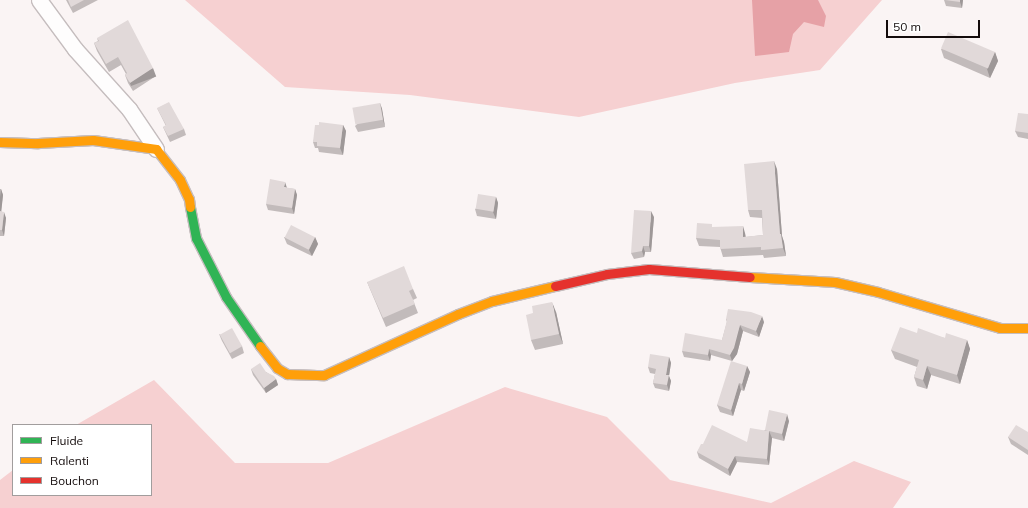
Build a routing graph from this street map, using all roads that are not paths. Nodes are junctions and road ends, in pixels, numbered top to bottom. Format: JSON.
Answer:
{"nodes":[{"id":1,"x":39,"y":0,"type":"edge"},
{"id":2,"x":0,"y":142,"type":"edge"},
{"id":3,"x":156,"y":149,"type":"junction"},
{"id":4,"x":1028,"y":328,"type":"edge"}],
"edges":[{"from":1,"to":3,"type":"street"},
{"from":2,"to":3,"type":"street"},
{"from":3,"to":4,"type":"street"}]}
